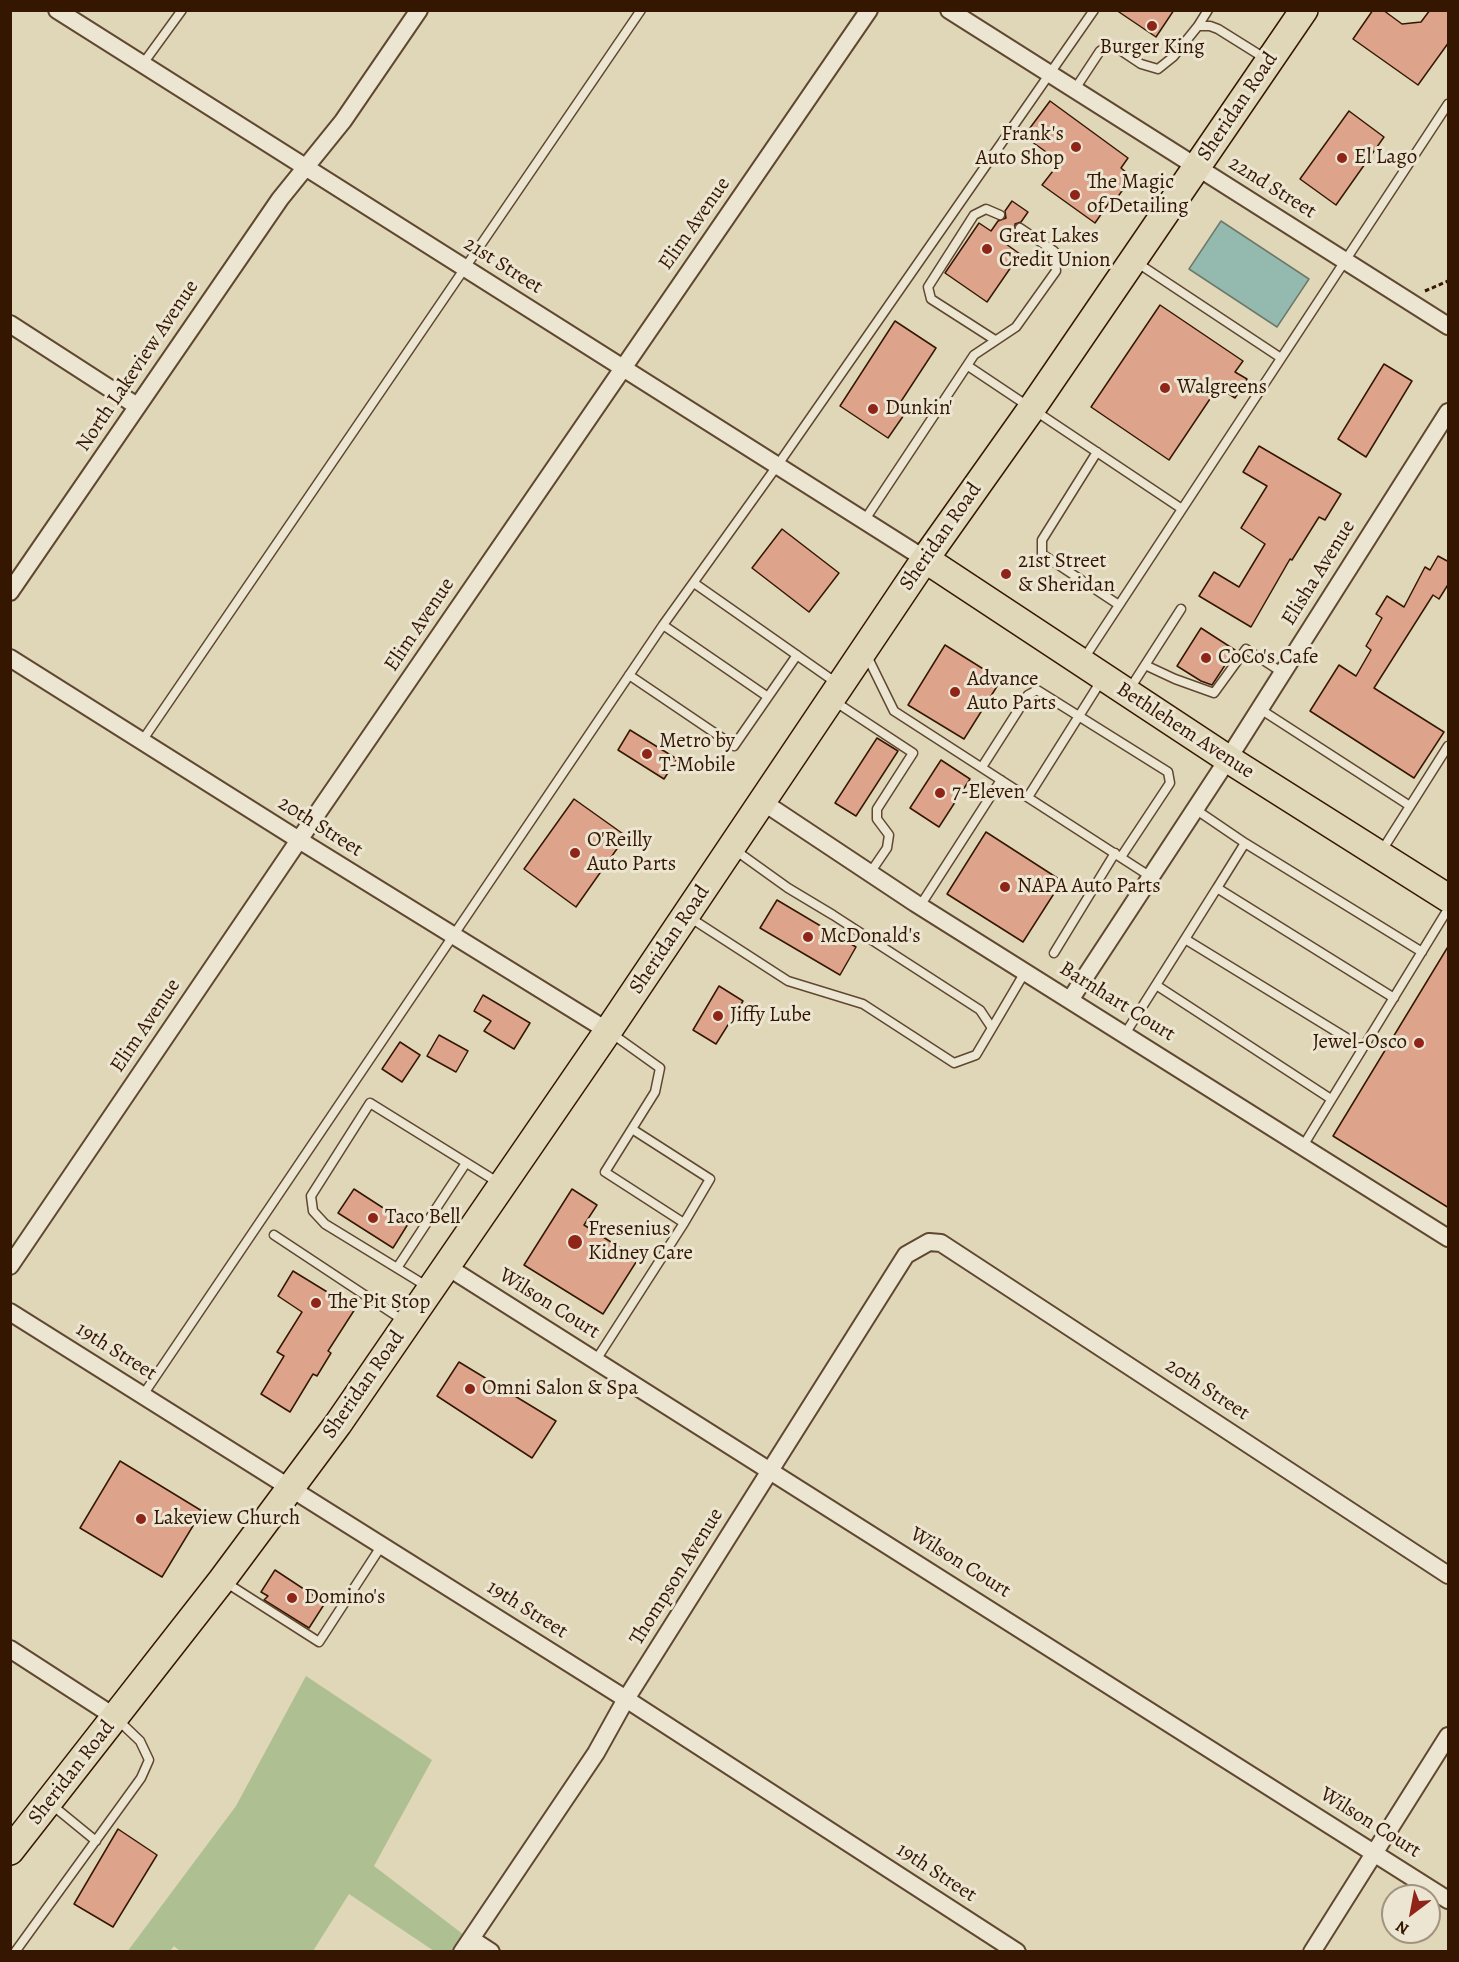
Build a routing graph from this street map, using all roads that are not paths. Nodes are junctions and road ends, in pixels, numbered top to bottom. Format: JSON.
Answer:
{"nodes":[{"id":1,"x":57,"y":10,"type":"edge"},
{"id":2,"x":182,"y":10,"type":"edge"},
{"id":3,"x":419,"y":10,"type":"edge"},
{"id":4,"x":641,"y":10,"type":"edge"},
{"id":5,"x":870,"y":10,"type":"edge"},
{"id":6,"x":949,"y":10,"type":"edge"},
{"id":7,"x":1094,"y":10,"type":"edge"},
{"id":8,"x":1208,"y":10,"type":"edge"},
{"id":9,"x":1304,"y":10,"type":"edge"},
{"id":10,"x":1198,"y":26,"type":"junction"},
{"id":11,"x":1269,"y":61,"type":"junction"},
{"id":12,"x":142,"y":65,"type":"junction"},
{"id":13,"x":1051,"y":75,"type":"junction"},
{"id":14,"x":1075,"y":89,"type":"junction"},
{"id":15,"x":1449,"y":104,"type":"edge"},
{"id":16,"x":1197,"y":166,"type":"junction"},
{"id":17,"x":306,"y":168,"type":"junction"},
{"id":18,"x":1000,"y":215,"type":"dead end"},
{"id":19,"x":1020,"y":228,"type":"dead end"},
{"id":20,"x":1133,"y":260,"type":"junction"},
{"id":21,"x":1345,"y":260,"type":"junction"},
{"id":22,"x":465,"y":268,"type":"junction"},
{"id":23,"x":10,"y":324,"type":"edge"},
{"id":24,"x":1449,"y":326,"type":"edge"},
{"id":25,"x":994,"y":340,"type":"junction"},
{"id":26,"x":1281,"y":358,"type":"junction"},
{"id":27,"x":968,"y":366,"type":"junction"},
{"id":28,"x":623,"y":368,"type":"junction"},
{"id":29,"x":137,"y":406,"type":"junction"},
{"id":30,"x":1032,"y":408,"type":"junction"},
{"id":31,"x":1449,"y":412,"type":"edge"},
{"id":32,"x":1097,"y":452,"type":"junction"},
{"id":33,"x":777,"y":466,"type":"junction"},
{"id":34,"x":1182,"y":509,"type":"junction"},
{"id":35,"x":864,"y":521,"type":"junction"},
{"id":36,"x":925,"y":559,"type":"junction"},
{"id":37,"x":694,"y":583,"type":"junction"},
{"id":38,"x":10,"y":592,"type":"edge"},
{"id":39,"x":1119,"y":605,"type":"junction"},
{"id":40,"x":1181,"y":609,"type":"dead end"},
{"id":41,"x":663,"y":625,"type":"junction"},
{"id":42,"x":864,"y":650,"type":"junction"},
{"id":43,"x":797,"y":655,"type":"junction"},
{"id":44,"x":10,"y":658,"type":"edge"},
{"id":45,"x":1145,"y":665,"type":"junction"},
{"id":46,"x":1093,"y":670,"type":"junction"},
{"id":47,"x":1283,"y":673,"type":"junction"},
{"id":48,"x":629,"y":675,"type":"junction"},
{"id":49,"x":836,"y":693,"type":"junction"},
{"id":50,"x":1127,"y":693,"type":"junction"},
{"id":51,"x":768,"y":697,"type":"junction"},
{"id":52,"x":1260,"y":709,"type":"junction"},
{"id":53,"x":1079,"y":716,"type":"junction"},
{"id":54,"x":142,"y":741,"type":"junction"},
{"id":55,"x":1449,"y":746,"type":"edge"},
{"id":56,"x":1228,"y":759,"type":"junction"},
{"id":57,"x":982,"y":767,"type":"junction"},
{"id":58,"x":1000,"y":780,"type":"junction"},
{"id":59,"x":1028,"y":798,"type":"junction"},
{"id":60,"x":763,"y":802,"type":"junction"},
{"id":61,"x":1410,"y":806,"type":"junction"},
{"id":62,"x":1195,"y":809,"type":"junction"},
{"id":63,"x":299,"y":840,"type":"junction"},
{"id":64,"x":1245,"y":843,"type":"junction"},
{"id":65,"x":732,"y":848,"type":"junction"},
{"id":66,"x":1118,"y":855,"type":"junction"},
{"id":67,"x":1380,"y":855,"type":"junction"},
{"id":68,"x":870,"y":873,"type":"junction"},
{"id":69,"x":1151,"y":877,"type":"junction"},
{"id":70,"x":1217,"y":888,"type":"junction"},
{"id":71,"x":1449,"y":898,"type":"edge"},
{"id":72,"x":920,"y":906,"type":"junction"},
{"id":73,"x":1449,"y":909,"type":"edge"},
{"id":74,"x":686,"y":915,"type":"junction"},
{"id":75,"x":454,"y":936,"type":"junction"},
{"id":76,"x":1185,"y":939,"type":"junction"},
{"id":77,"x":1422,"y":952,"type":"junction"},
{"id":78,"x":1054,"y":953,"type":"dead end"},
{"id":79,"x":1025,"y":972,"type":"junction"},
{"id":80,"x":1156,"y":985,"type":"junction"},
{"id":81,"x":1394,"y":998,"type":"junction"},
{"id":82,"x":1070,"y":1000,"type":"junction"},
{"id":83,"x":992,"y":1028,"type":"junction"},
{"id":84,"x":608,"y":1031,"type":"junction"},
{"id":85,"x":1125,"y":1034,"type":"junction"},
{"id":86,"x":1363,"y":1048,"type":"junction"},
{"id":87,"x":1332,"y":1099,"type":"junction"},
{"id":88,"x":632,"y":1129,"type":"junction"},
{"id":89,"x":1303,"y":1146,"type":"junction"},
{"id":90,"x":466,"y":1163,"type":"junction"},
{"id":91,"x":502,"y":1185,"type":"junction"},
{"id":92,"x":684,"y":1223,"type":"junction"},
{"id":93,"x":274,"y":1235,"type":"dead end"},
{"id":94,"x":1448,"y":1238,"type":"edge"},
{"id":95,"x":940,"y":1244,"type":"joint"},
{"id":96,"x":10,"y":1266,"type":"edge"},
{"id":97,"x":446,"y":1266,"type":"junction"},
{"id":98,"x":397,"y":1268,"type":"junction"},
{"id":99,"x":430,"y":1288,"type":"junction"},
{"id":100,"x":10,"y":1312,"type":"edge"},
{"id":101,"x":407,"y":1323,"type":"junction"},
{"id":102,"x":596,"y":1360,"type":"junction"},
{"id":103,"x":143,"y":1395,"type":"junction"},
{"id":104,"x":771,"y":1471,"type":"junction"},
{"id":105,"x":290,"y":1488,"type":"junction"},
{"id":106,"x":382,"y":1545,"type":"junction"},
{"id":107,"x":1449,"y":1575,"type":"edge"},
{"id":108,"x":222,"y":1580,"type":"junction"},
{"id":109,"x":10,"y":1649,"type":"edge"},
{"id":110,"x":626,"y":1699,"type":"junction"},
{"id":111,"x":115,"y":1717,"type":"junction"},
{"id":112,"x":1449,"y":1736,"type":"edge"},
{"id":113,"x":48,"y":1803,"type":"junction"},
{"id":114,"x":96,"y":1841,"type":"junction"},
{"id":115,"x":10,"y":1851,"type":"edge"},
{"id":116,"x":1375,"y":1853,"type":"junction"},
{"id":117,"x":1449,"y":1900,"type":"edge"},
{"id":118,"x":466,"y":1945,"type":"edge"},
{"id":119,"x":15,"y":1952,"type":"edge"},
{"id":120,"x":491,"y":1952,"type":"edge"},
{"id":121,"x":1017,"y":1952,"type":"edge"},
{"id":122,"x":1312,"y":1952,"type":"edge"}],
"edges":[{"from":1,"to":12,"type":"street","name":"21st Street"},
{"from":2,"to":12,"type":"lane"},
{"from":3,"to":17,"type":"street","name":"North Lakeview Avenue"},
{"from":4,"to":22,"type":"lane"},
{"from":5,"to":28,"type":"street","name":"Elim Avenue"},
{"from":6,"to":13,"type":"street","name":"22nd Street"},
{"from":7,"to":13,"type":"lane"},
{"from":8,"to":10,"type":"lane"},
{"from":9,"to":11,"type":"main road","name":"Sheridan Road"},
{"from":10,"to":11,"type":"lane"},
{"from":10,"to":14,"type":"lane"},
{"from":11,"to":16,"type":"main road","name":"Sheridan Road"},
{"from":12,"to":17,"type":"street","name":"21st Street"},
{"from":13,"to":14,"type":"street","name":"22nd Street"},
{"from":13,"to":33,"type":"lane"},
{"from":14,"to":16,"type":"street","name":"22nd Street"},
{"from":15,"to":21,"type":"lane"},
{"from":16,"to":20,"type":"main road","name":"Sheridan Road"},
{"from":16,"to":21,"type":"street","name":"22nd Street"},
{"from":17,"to":22,"type":"street","name":"21st Street"},
{"from":17,"to":29,"type":"street","name":"North Lakeview Avenue"},
{"from":18,"to":25,"type":"lane"},
{"from":19,"to":25,"type":"lane"},
{"from":20,"to":26,"type":"lane"},
{"from":20,"to":30,"type":"main road","name":"Sheridan Road"},
{"from":21,"to":24,"type":"street","name":"22nd Street"},
{"from":21,"to":26,"type":"lane"},
{"from":22,"to":28,"type":"street","name":"21st Street"},
{"from":22,"to":54,"type":"lane"},
{"from":23,"to":29,"type":"street"},
{"from":25,"to":27,"type":"lane"},
{"from":26,"to":34,"type":"lane"},
{"from":27,"to":30,"type":"lane"},
{"from":27,"to":35,"type":"lane"},
{"from":28,"to":33,"type":"street","name":"21st Street"},
{"from":28,"to":63,"type":"street","name":"Elim Avenue"},
{"from":29,"to":38,"type":"street","name":"North Lakeview Avenue"},
{"from":30,"to":32,"type":"lane"},
{"from":30,"to":36,"type":"main road","name":"Sheridan Road"},
{"from":31,"to":47,"type":"street","name":"Elisha Avenue"},
{"from":32,"to":34,"type":"lane"},
{"from":32,"to":39,"type":"lane"},
{"from":33,"to":35,"type":"street","name":"21st Street"},
{"from":33,"to":37,"type":"lane"},
{"from":34,"to":39,"type":"lane"},
{"from":35,"to":36,"type":"street","name":"21st Street"},
{"from":36,"to":42,"type":"main road","name":"Sheridan Road"},
{"from":36,"to":46,"type":"main road","name":"Bethlehem Avenue"},
{"from":37,"to":41,"type":"lane"},
{"from":37,"to":43,"type":"lane"},
{"from":39,"to":46,"type":"lane"},
{"from":40,"to":45,"type":"lane"},
{"from":41,"to":48,"type":"lane"},
{"from":41,"to":51,"type":"lane"},
{"from":42,"to":49,"type":"main road","name":"Sheridan Road"},
{"from":42,"to":57,"type":"lane"},
{"from":43,"to":49,"type":"lane"},
{"from":43,"to":51,"type":"lane"},
{"from":44,"to":54,"type":"street","name":"20th Street"},
{"from":45,"to":47,"type":"lane"},
{"from":45,"to":50,"type":"lane"},
{"from":46,"to":50,"type":"main road","name":"Bethlehem Avenue"},
{"from":46,"to":53,"type":"lane"},
{"from":47,"to":52,"type":"street","name":"Elisha Avenue"},
{"from":48,"to":51,"type":"lane"},
{"from":48,"to":75,"type":"lane"},
{"from":49,"to":60,"type":"main road","name":"Sheridan Road"},
{"from":49,"to":68,"type":"lane"},
{"from":50,"to":56,"type":"main road","name":"Bethlehem Avenue"},
{"from":52,"to":56,"type":"street","name":"Elisha Avenue"},
{"from":52,"to":61,"type":"lane"},
{"from":53,"to":57,"type":"lane"},
{"from":53,"to":59,"type":"lane"},
{"from":53,"to":66,"type":"lane"},
{"from":54,"to":63,"type":"street","name":"20th Street"},
{"from":55,"to":61,"type":"lane"},
{"from":56,"to":62,"type":"street"},
{"from":56,"to":67,"type":"main road","name":"Bethlehem Avenue"},
{"from":57,"to":58,"type":"lane"},
{"from":58,"to":59,"type":"lane"},
{"from":58,"to":72,"type":"lane"},
{"from":59,"to":66,"type":"lane"},
{"from":60,"to":65,"type":"main road","name":"Sheridan Road"},
{"from":60,"to":68,"type":"street","name":"Barnhart Court"},
{"from":61,"to":67,"type":"lane"},
{"from":62,"to":64,"type":"lane"},
{"from":62,"to":69,"type":"street"},
{"from":63,"to":75,"type":"street","name":"20th Street"},
{"from":63,"to":96,"type":"street","name":"Elim Avenue"},
{"from":64,"to":70,"type":"lane"},
{"from":64,"to":77,"type":"lane"},
{"from":65,"to":74,"type":"main road","name":"Sheridan Road"},
{"from":65,"to":83,"type":"lane"},
{"from":66,"to":69,"type":"lane"},
{"from":66,"to":78,"type":"lane"},
{"from":67,"to":71,"type":"main road","name":"Bethlehem Avenue"},
{"from":68,"to":72,"type":"street","name":"Barnhart Court"},
{"from":69,"to":82,"type":"street"},
{"from":70,"to":76,"type":"lane"},
{"from":70,"to":81,"type":"lane"},
{"from":72,"to":79,"type":"street","name":"Barnhart Court"},
{"from":73,"to":77,"type":"lane"},
{"from":74,"to":83,"type":"lane"},
{"from":74,"to":84,"type":"main road","name":"Sheridan Road"},
{"from":75,"to":84,"type":"street","name":"20th Street"},
{"from":75,"to":103,"type":"lane"},
{"from":76,"to":80,"type":"lane"},
{"from":76,"to":86,"type":"lane"},
{"from":77,"to":81,"type":"lane"},
{"from":79,"to":82,"type":"street","name":"Barnhart Court"},
{"from":79,"to":83,"type":"lane"},
{"from":80,"to":85,"type":"lane"},
{"from":80,"to":87,"type":"lane"},
{"from":81,"to":86,"type":"lane"},
{"from":82,"to":85,"type":"street","name":"Barnhart Court"},
{"from":84,"to":88,"type":"lane"},
{"from":84,"to":91,"type":"main road","name":"Sheridan Road"},
{"from":85,"to":89,"type":"street","name":"Barnhart Court"},
{"from":86,"to":87,"type":"lane"},
{"from":87,"to":89,"type":"lane"},
{"from":88,"to":92,"type":"lane"},
{"from":88,"to":92,"type":"lane"},
{"from":89,"to":94,"type":"street","name":"Barnhart Court"},
{"from":90,"to":91,"type":"lane"},
{"from":90,"to":98,"type":"lane"},
{"from":90,"to":98,"type":"lane"},
{"from":91,"to":97,"type":"main road","name":"Sheridan Road"},
{"from":92,"to":102,"type":"lane"},
{"from":93,"to":101,"type":"lane"},
{"from":95,"to":104,"type":"street","name":"Thompson Avenue"},
{"from":95,"to":107,"type":"street","name":"20th Street"},
{"from":97,"to":99,"type":"main road","name":"Sheridan Road"},
{"from":97,"to":102,"type":"street","name":"Wilson Court"},
{"from":98,"to":99,"type":"lane"},
{"from":99,"to":101,"type":"main road","name":"Sheridan Road"},
{"from":100,"to":103,"type":"street","name":"19th Street"},
{"from":101,"to":105,"type":"main road","name":"Sheridan Road"},
{"from":102,"to":104,"type":"street","name":"Wilson Court"},
{"from":103,"to":105,"type":"street","name":"19th Street"},
{"from":104,"to":110,"type":"street","name":"Thompson Avenue"},
{"from":104,"to":116,"type":"street","name":"Wilson Court"},
{"from":105,"to":106,"type":"street","name":"19th Street"},
{"from":105,"to":108,"type":"main road","name":"Sheridan Road"},
{"from":106,"to":108,"type":"lane"},
{"from":106,"to":110,"type":"street","name":"19th Street"},
{"from":108,"to":111,"type":"main road","name":"Sheridan Road"},
{"from":109,"to":111,"type":"street"},
{"from":110,"to":118,"type":"street","name":"Thompson Avenue"},
{"from":110,"to":121,"type":"street","name":"19th Street"},
{"from":111,"to":113,"type":"main road","name":"Sheridan Road"},
{"from":111,"to":114,"type":"lane"},
{"from":112,"to":116,"type":"street"},
{"from":113,"to":114,"type":"lane"},
{"from":113,"to":115,"type":"main road","name":"Sheridan Road"},
{"from":114,"to":119,"type":"lane"},
{"from":116,"to":117,"type":"street","name":"Wilson Court"},
{"from":116,"to":122,"type":"street"},
{"from":118,"to":120,"type":"street"}]}
